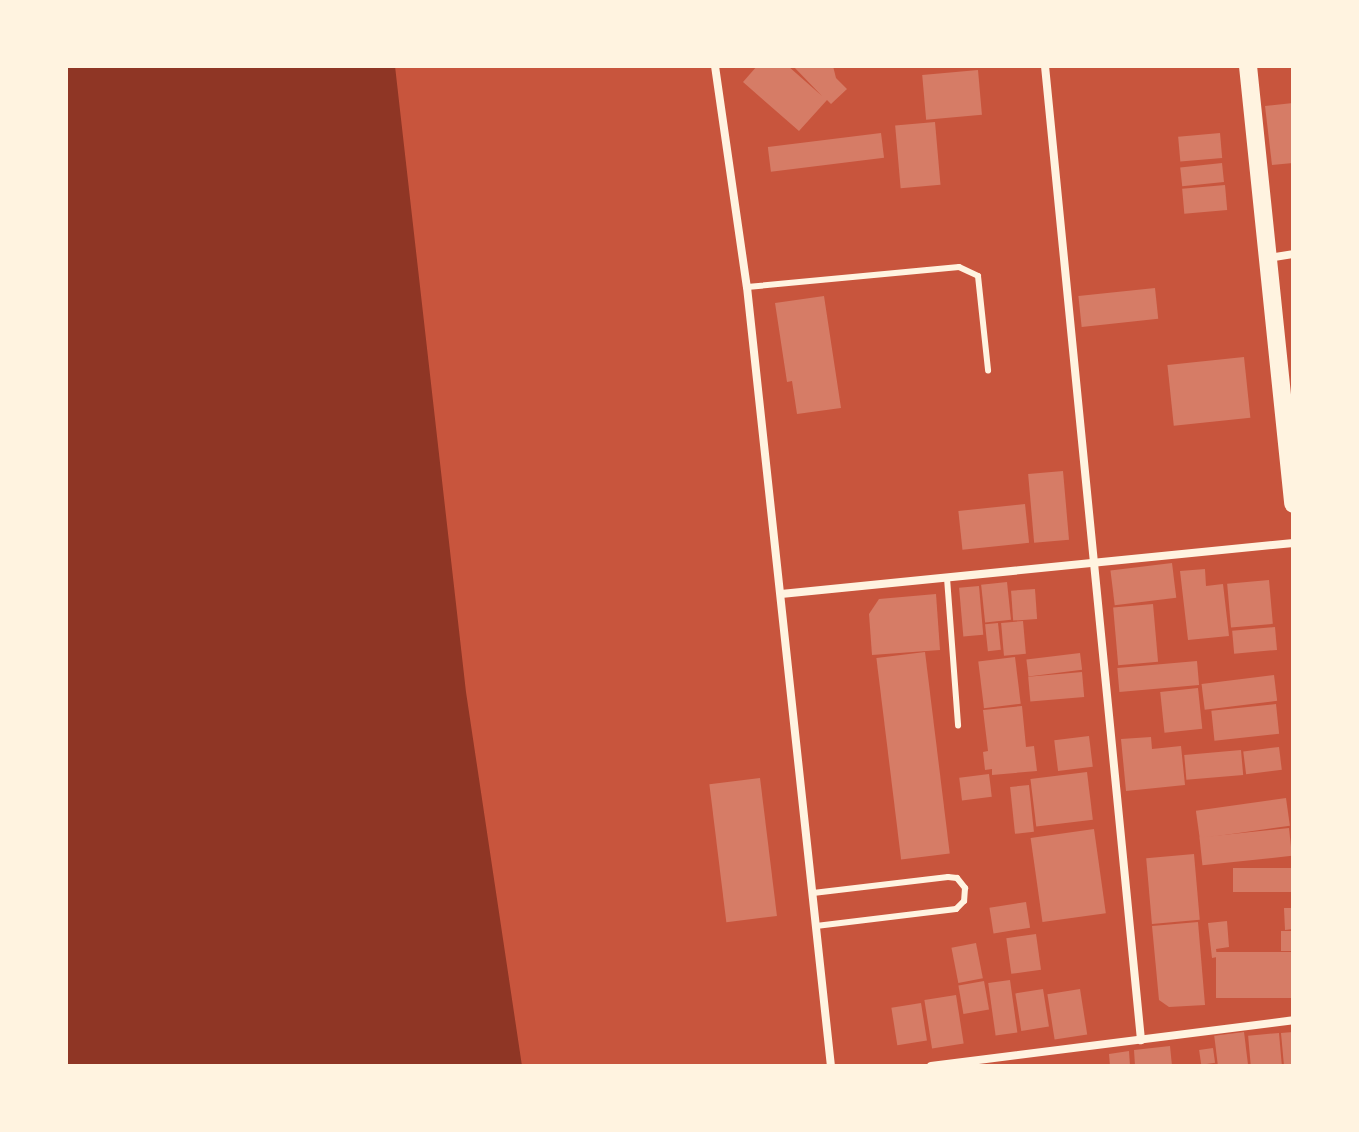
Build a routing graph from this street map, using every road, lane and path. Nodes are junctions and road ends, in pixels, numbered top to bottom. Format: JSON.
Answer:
{"nodes":[{"id":1,"x":715,"y":66,"type":"edge"},
{"id":2,"x":1045,"y":66,"type":"edge"},
{"id":3,"x":1248,"y":66,"type":"edge"},
{"id":4,"x":1293,"y":254,"type":"edge"},
{"id":5,"x":1268,"y":258,"type":"junction"},
{"id":6,"x":747,"y":287,"type":"junction"},
{"id":7,"x":988,"y":370,"type":"dead end"},
{"id":8,"x":1293,"y":504,"type":"edge"},
{"id":9,"x":1293,"y":543,"type":"edge"},
{"id":10,"x":1095,"y":564,"type":"junction"},
{"id":11,"x":947,"y":578,"type":"junction"},
{"id":12,"x":781,"y":594,"type":"junction"},
{"id":13,"x":958,"y":726,"type":"dead end"},
{"id":14,"x":813,"y":893,"type":"junction"},
{"id":15,"x":816,"y":926,"type":"junction"},
{"id":16,"x":1293,"y":1020,"type":"edge"},
{"id":17,"x":1141,"y":1040,"type":"junction"},
{"id":18,"x":831,"y":1066,"type":"edge"},
{"id":19,"x":931,"y":1066,"type":"edge"}],
"edges":[{"from":1,"to":6,"type":"street"},
{"from":2,"to":10,"type":"street"},
{"from":3,"to":5,"type":"main road"},
{"from":4,"to":5,"type":"street"},
{"from":5,"to":8,"type":"main road"},
{"from":6,"to":7,"type":"lane"},
{"from":6,"to":12,"type":"street"},
{"from":9,"to":10,"type":"street"},
{"from":10,"to":11,"type":"street"},
{"from":10,"to":17,"type":"street"},
{"from":11,"to":12,"type":"street"},
{"from":11,"to":13,"type":"lane"},
{"from":12,"to":14,"type":"street"},
{"from":14,"to":15,"type":"street"},
{"from":14,"to":15,"type":"lane"},
{"from":15,"to":18,"type":"street"},
{"from":16,"to":17,"type":"street"},
{"from":17,"to":19,"type":"street"}]}
